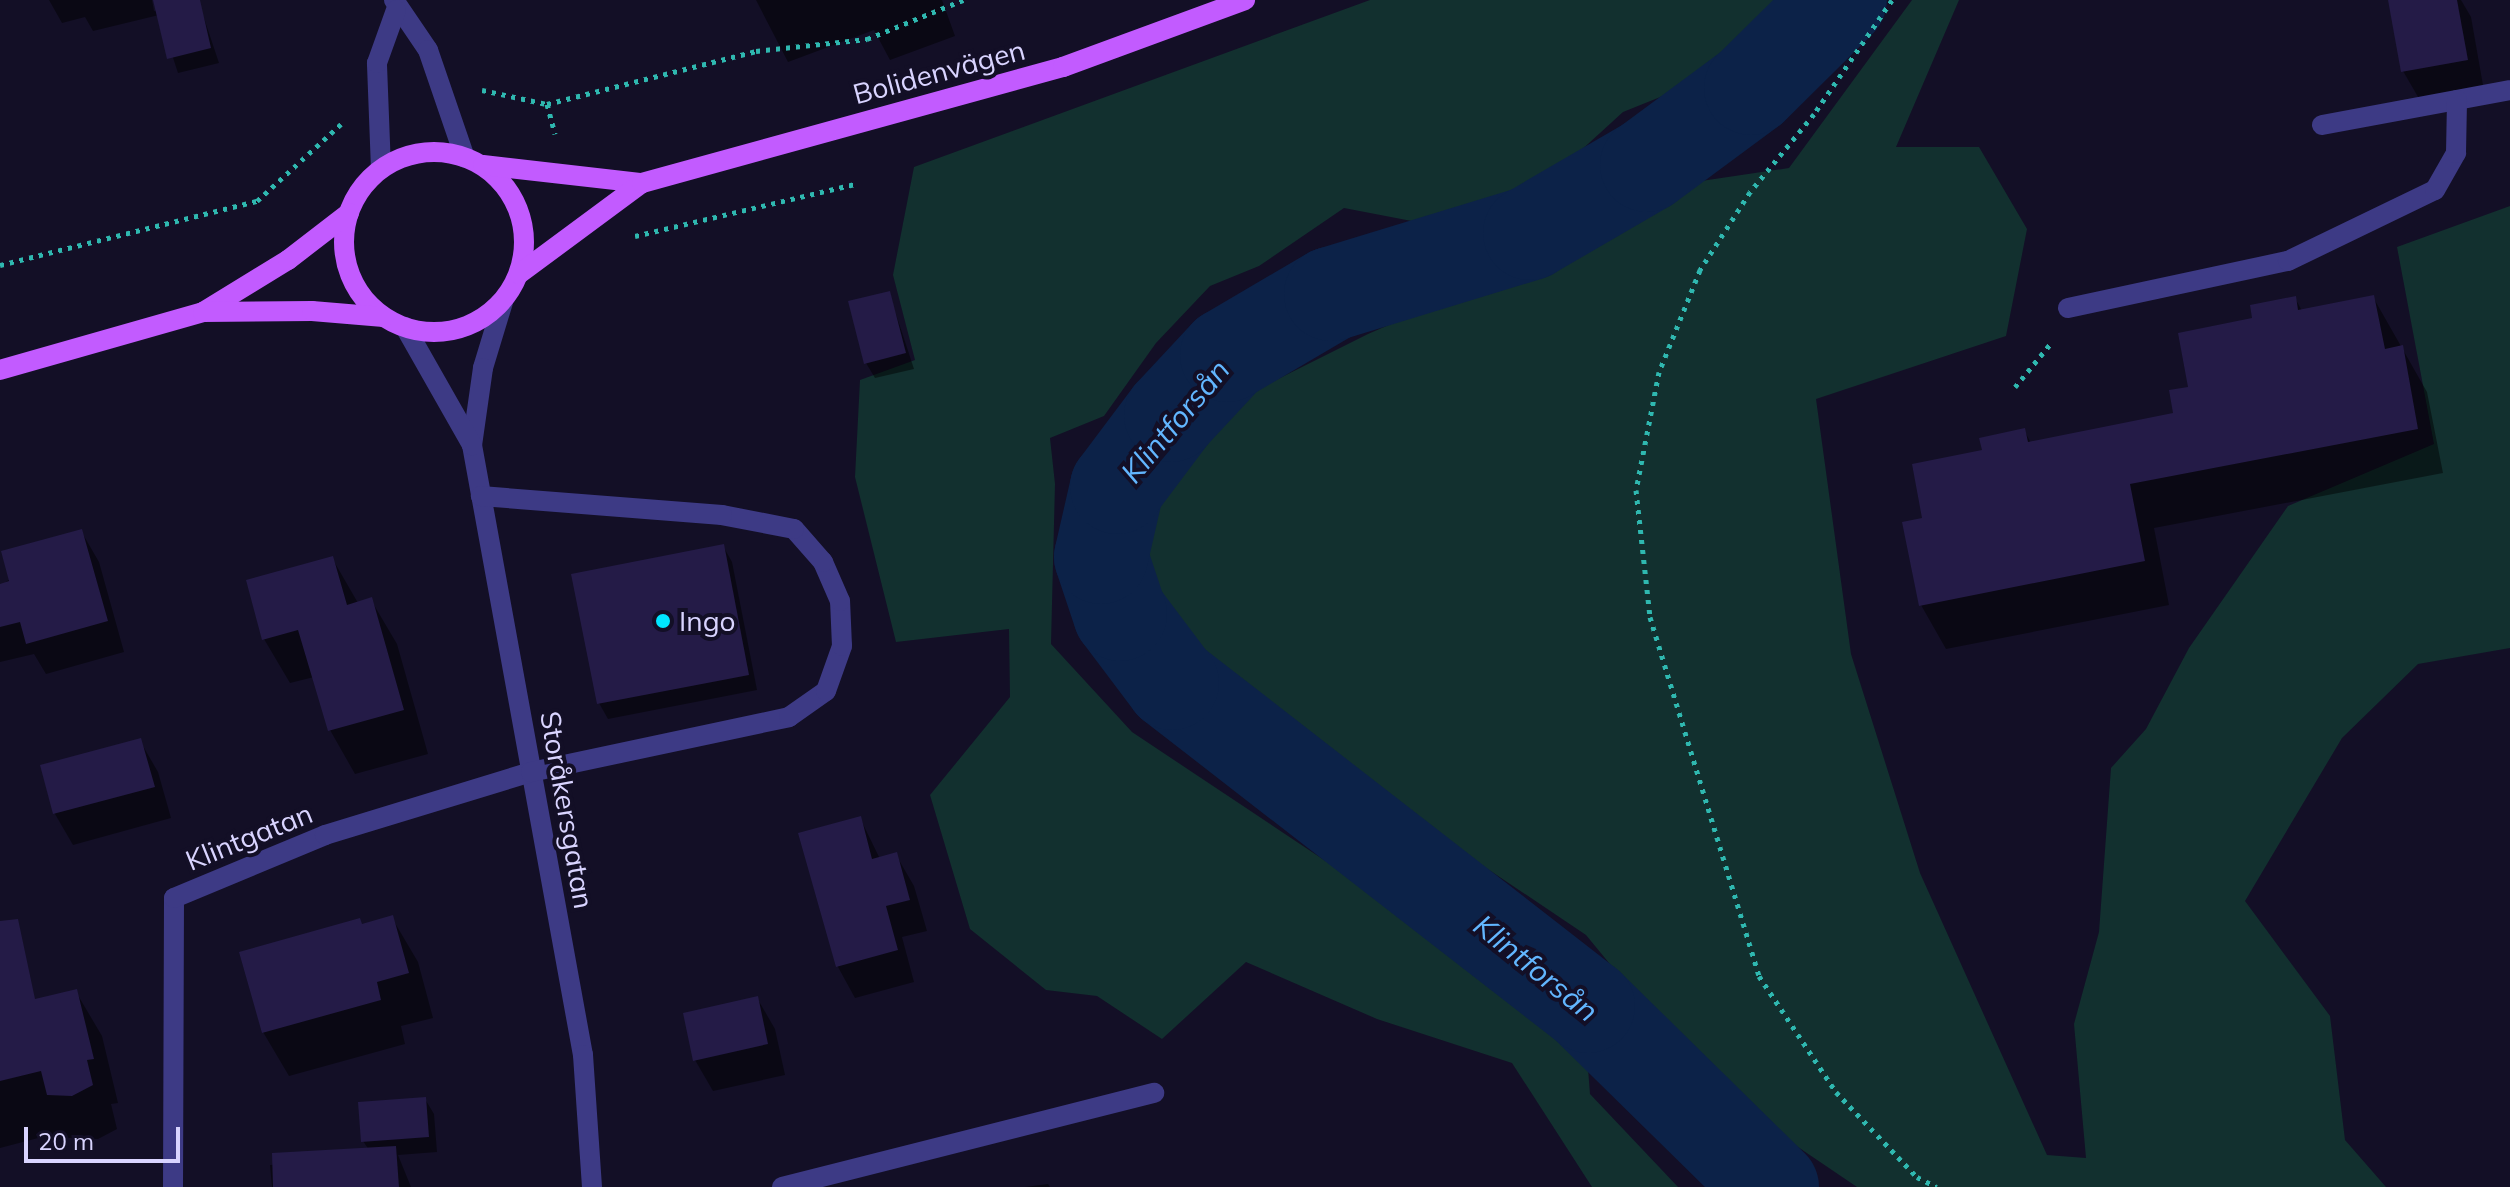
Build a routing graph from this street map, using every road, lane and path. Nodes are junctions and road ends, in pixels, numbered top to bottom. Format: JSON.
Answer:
{"nodes":[{"id":1,"x":1245,"y":0,"type":"edge"},
{"id":2,"x":1892,"y":0,"type":"edge"},
{"id":3,"x":395,"y":5,"type":"edge"},
{"id":4,"x":2510,"y":90,"type":"edge"},
{"id":5,"x":2457,"y":100,"type":"junction"},
{"id":6,"x":2322,"y":125,"type":"dead end"},
{"id":7,"x":474,"y":161,"type":"junction"},
{"id":8,"x":381,"y":169,"type":"junction"},
{"id":9,"x":642,"y":183,"type":"junction"},
{"id":10,"x":855,"y":184,"type":"dead end"},
{"id":11,"x":349,"y":213,"type":"junction"},
{"id":12,"x":629,"y":238,"type":"dead end"},
{"id":13,"x":519,"y":274,"type":"junction"},
{"id":14,"x":503,"y":302,"type":"junction"},
{"id":15,"x":2076,"y":306,"type":"joint"},
{"id":16,"x":203,"y":312,"type":"junction"},
{"id":17,"x":385,"y":317,"type":"junction"},
{"id":18,"x":405,"y":327,"type":"junction"},
{"id":19,"x":0,"y":370,"type":"edge"},
{"id":20,"x":2015,"y":387,"type":"dead end"},
{"id":21,"x":472,"y":445,"type":"junction"},
{"id":22,"x":481,"y":496,"type":"junction"},
{"id":23,"x":531,"y":772,"type":"junction"},
{"id":24,"x":1154,"y":1093,"type":"dead end"},
{"id":25,"x":173,"y":1187,"type":"edge"},
{"id":26,"x":592,"y":1187,"type":"edge"},
{"id":27,"x":782,"y":1187,"type":"edge"},
{"id":28,"x":1937,"y":1187,"type":"edge"}],
"edges":[{"from":1,"to":9,"type":"main road","name":"Bolidenvägen"},
{"from":2,"to":28,"type":"path"},
{"from":3,"to":7,"type":"street"},
{"from":3,"to":8,"type":"street"},
{"from":4,"to":5,"type":"street"},
{"from":5,"to":6,"type":"street"},
{"from":5,"to":15,"type":"street"},
{"from":7,"to":8,"type":"main road","name":"Bolidenvägen"},
{"from":7,"to":9,"type":"main road","name":"Bolidenvägen"},
{"from":7,"to":13,"type":"main road","name":"Bolidenvägen"},
{"from":8,"to":11,"type":"main road","name":"Bolidenvägen"},
{"from":9,"to":13,"type":"main road","name":"Bolidenvägen"},
{"from":10,"to":12,"type":"path"},
{"from":11,"to":16,"type":"main road","name":"Bolidenvägen"},
{"from":11,"to":17,"type":"main road","name":"Bolidenvägen"},
{"from":13,"to":14,"type":"main road","name":"Bolidenvägen"},
{"from":14,"to":18,"type":"main road","name":"Bolidenvägen"},
{"from":14,"to":21,"type":"street","name":"Storåkersgatan"},
{"from":15,"to":20,"type":"path"},
{"from":16,"to":17,"type":"main road","name":"Bolidenvägen"},
{"from":16,"to":19,"type":"main road","name":"Bolidenvägen"},
{"from":17,"to":18,"type":"main road","name":"Bolidenvägen"},
{"from":18,"to":21,"type":"street","name":"Storåkersgatan"},
{"from":21,"to":22,"type":"street","name":"Storåkersgatan"},
{"from":22,"to":23,"type":"street","name":"Storåkersgatan"},
{"from":22,"to":23,"type":"street"},
{"from":23,"to":25,"type":"street","name":"Klintgatan"},
{"from":23,"to":26,"type":"street","name":"Storåkersgatan"},
{"from":24,"to":27,"type":"street"}]}
